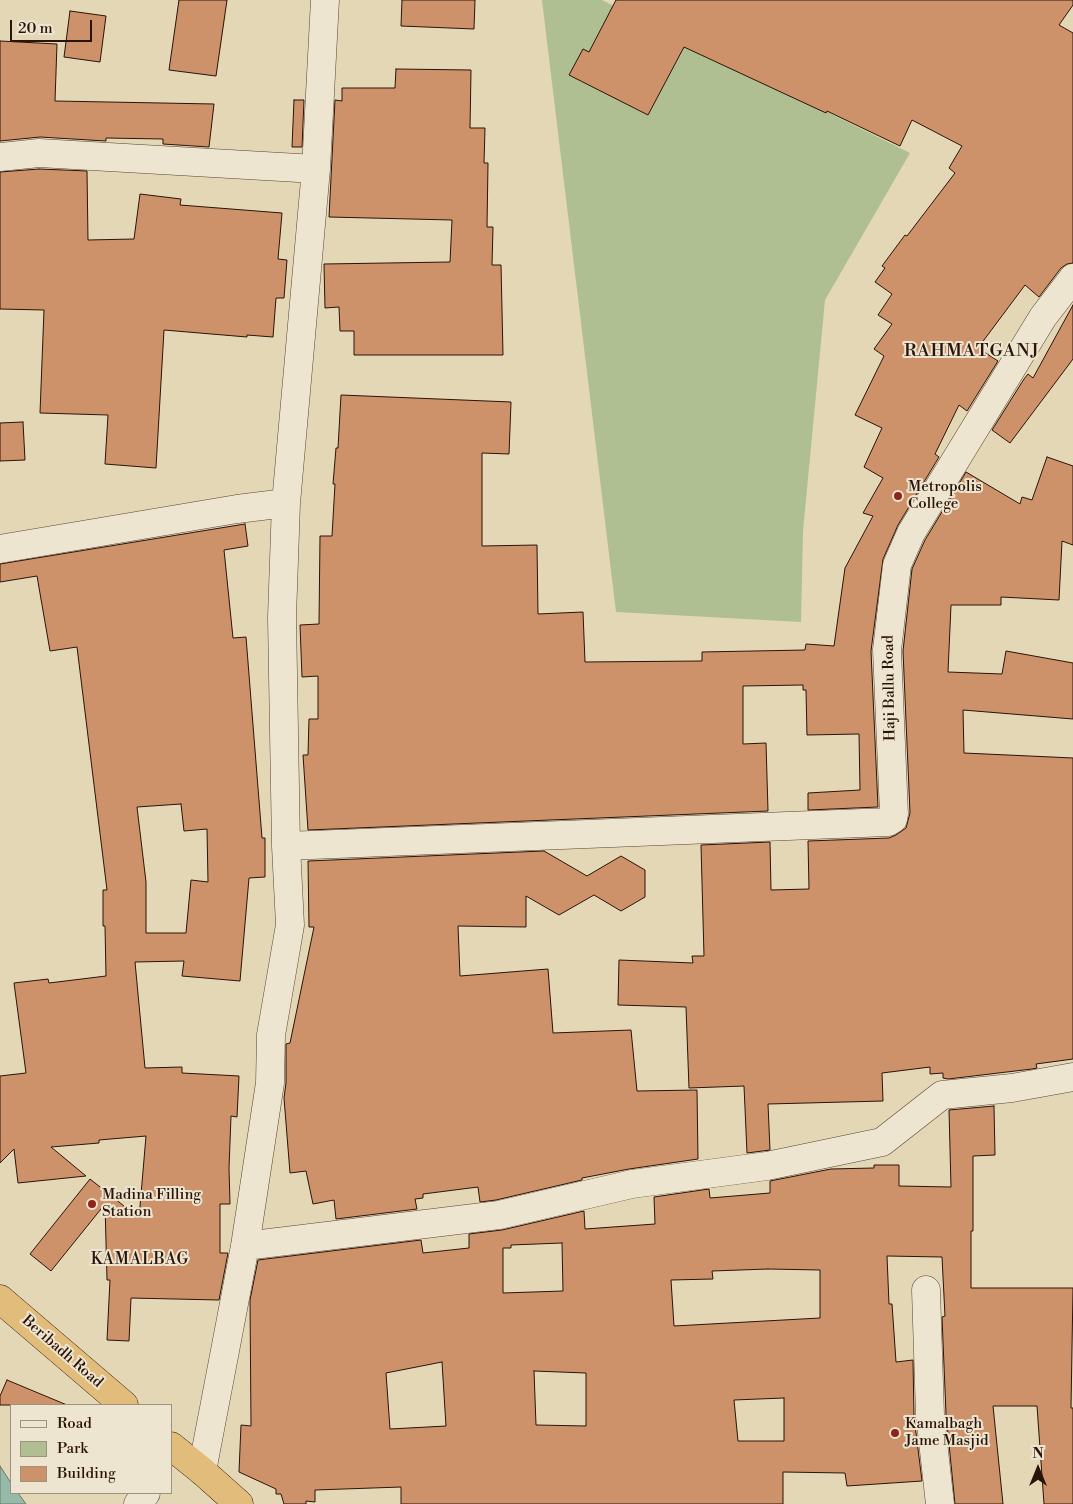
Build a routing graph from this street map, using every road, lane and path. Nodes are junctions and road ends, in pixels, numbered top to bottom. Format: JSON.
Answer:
{"nodes":[{"id":1,"x":325,"y":0,"type":"edge"},
{"id":2,"x":0,"y":156,"type":"edge"},
{"id":3,"x":316,"y":169,"type":"junction"},
{"id":4,"x":1073,"y":278,"type":"edge"},
{"id":5,"x":286,"y":503,"type":"junction"},
{"id":6,"x":0,"y":549,"type":"edge"},
{"id":7,"x":286,"y":846,"type":"junction"},
{"id":8,"x":1073,"y":1077,"type":"edge"},
{"id":9,"x":244,"y":1246,"type":"junction"},
{"id":10,"x":926,"y":1290,"type":"dead end"},
{"id":11,"x":0,"y":1299,"type":"edge"},
{"id":12,"x":123,"y":1404,"type":"edge"},
{"id":13,"x":173,"y":1451,"type":"edge"},
{"id":14,"x":202,"y":1470,"type":"junction"},
{"id":15,"x":240,"y":1504,"type":"edge"},
{"id":16,"x":940,"y":1504,"type":"edge"}],
"edges":[{"from":1,"to":3,"type":"street"},
{"from":2,"to":3,"type":"street"},
{"from":3,"to":5,"type":"street"},
{"from":4,"to":7,"type":"street","name":"Haji Ballu Road"},
{"from":5,"to":6,"type":"street"},
{"from":5,"to":7,"type":"street"},
{"from":7,"to":9,"type":"street"},
{"from":8,"to":9,"type":"street"},
{"from":9,"to":14,"type":"street"},
{"from":10,"to":16,"type":"street"},
{"from":11,"to":12,"type":"highway","name":"Beribadh Road"},
{"from":13,"to":14,"type":"highway"},
{"from":14,"to":15,"type":"highway"}]}
